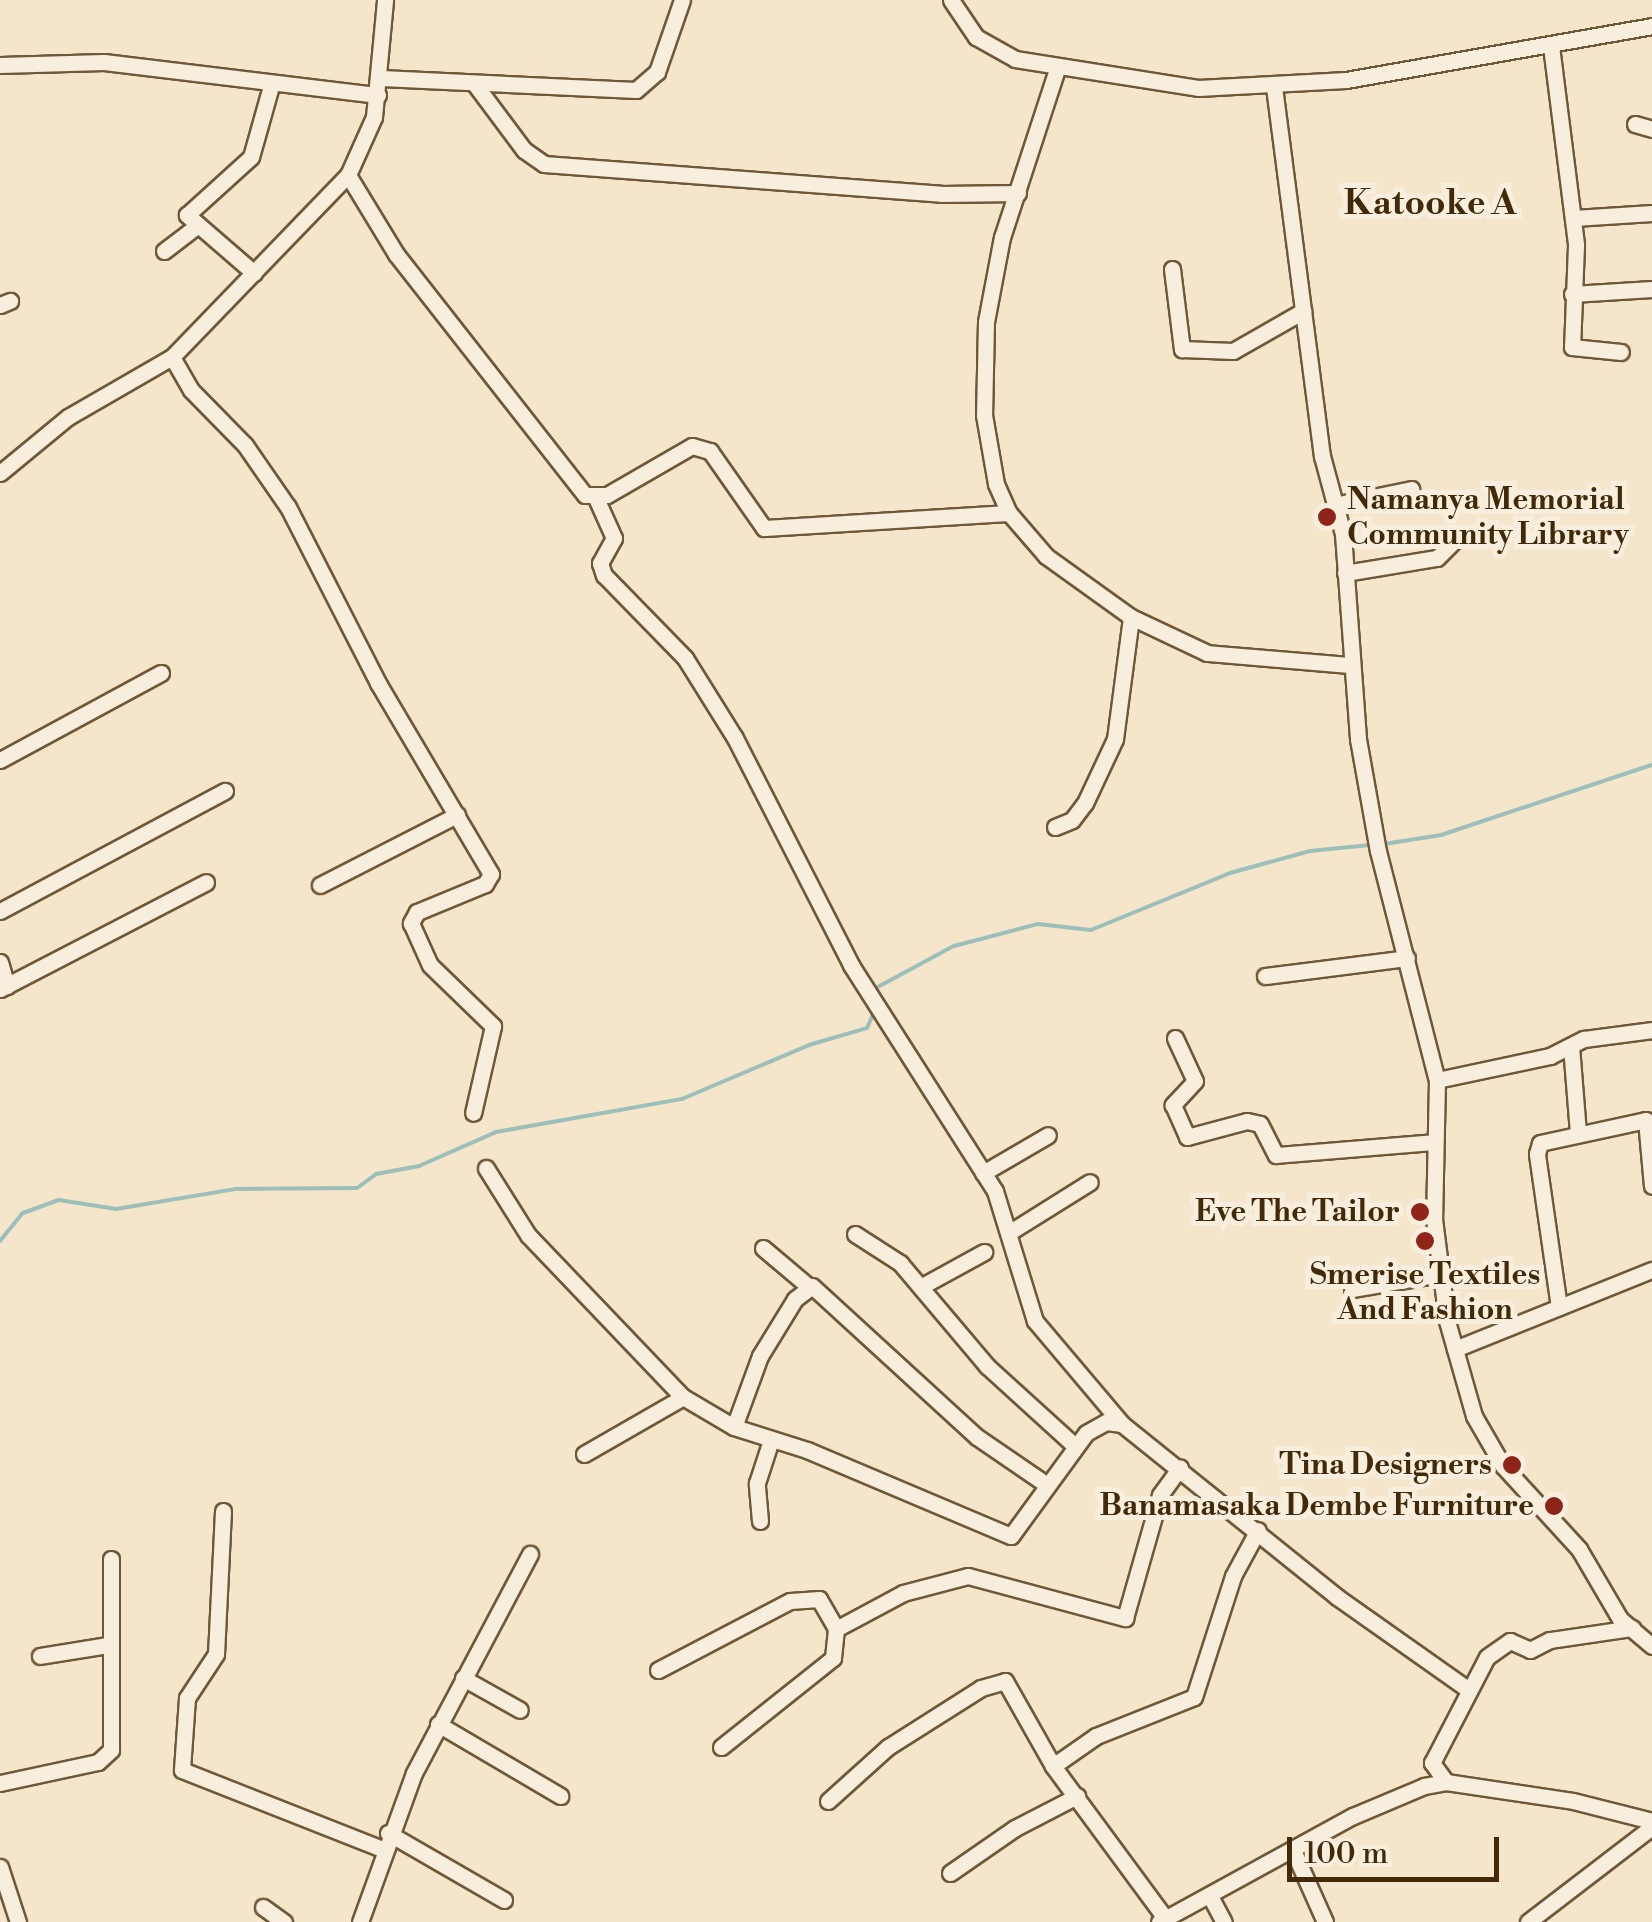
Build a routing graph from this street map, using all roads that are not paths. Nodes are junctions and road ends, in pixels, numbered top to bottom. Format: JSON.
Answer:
{"nodes":[{"id":1,"x":385,"y":0,"type":"edge"},
{"id":2,"x":682,"y":0,"type":"edge"},
{"id":3,"x":951,"y":0,"type":"edge"},
{"id":4,"x":1652,"y":26,"type":"edge"},
{"id":5,"x":1551,"y":46,"type":"junction"},
{"id":6,"x":0,"y":64,"type":"edge"},
{"id":7,"x":1058,"y":66,"type":"junction"},
{"id":8,"x":474,"y":83,"type":"junction"},
{"id":9,"x":271,"y":86,"type":"junction"},
{"id":10,"x":379,"y":86,"type":"junction"},
{"id":11,"x":1274,"y":87,"type":"junction"},
{"id":12,"x":1635,"y":124,"type":"dead end"},
{"id":13,"x":1652,"y":129,"type":"edge"},
{"id":14,"x":348,"y":174,"type":"junction"},
{"id":15,"x":1018,"y":193,"type":"junction"},
{"id":16,"x":1652,"y":213,"type":"edge"},
{"id":17,"x":1574,"y":218,"type":"junction"},
{"id":18,"x":198,"y":225,"type":"junction"},
{"id":19,"x":164,"y":251,"type":"dead end"},
{"id":20,"x":1172,"y":269,"type":"dead end"},
{"id":21,"x":254,"y":273,"type":"junction"},
{"id":22,"x":1652,"y":289,"type":"edge"},
{"id":23,"x":1572,"y":294,"type":"junction"},
{"id":24,"x":1303,"y":312,"type":"junction"},
{"id":25,"x":1621,"y":352,"type":"dead end"},
{"id":26,"x":172,"y":357,"type":"junction"},
{"id":27,"x":0,"y":474,"type":"edge"},
{"id":28,"x":1410,"y":489,"type":"dead end"},
{"id":29,"x":596,"y":498,"type":"junction"},
{"id":30,"x":1334,"y":505,"type":"junction"},
{"id":31,"x":1009,"y":514,"type":"junction"},
{"id":32,"x":1458,"y":538,"type":"dead end"},
{"id":33,"x":1345,"y":572,"type":"junction"},
{"id":34,"x":1131,"y":616,"type":"junction"},
{"id":35,"x":1350,"y":665,"type":"junction"},
{"id":36,"x":161,"y":673,"type":"dead end"},
{"id":37,"x":0,"y":760,"type":"edge"},
{"id":38,"x":225,"y":790,"type":"dead end"},
{"id":39,"x":457,"y":815,"type":"junction"},
{"id":40,"x":1055,"y":827,"type":"dead end"},
{"id":41,"x":206,"y":882,"type":"dead end"},
{"id":42,"x":320,"y":886,"type":"dead end"},
{"id":43,"x":0,"y":911,"type":"edge"},
{"id":44,"x":1407,"y":958,"type":"junction"},
{"id":45,"x":0,"y":962,"type":"edge"},
{"id":46,"x":1264,"y":976,"type":"dead end"},
{"id":47,"x":3,"y":988,"type":"edge"},
{"id":48,"x":1652,"y":1030,"type":"edge"},
{"id":49,"x":1175,"y":1038,"type":"dead end"},
{"id":50,"x":1571,"y":1046,"type":"junction"},
{"id":51,"x":1437,"y":1080,"type":"junction"},
{"id":52,"x":473,"y":1113,"type":"dead end"},
{"id":53,"x":1578,"y":1133,"type":"junction"},
{"id":54,"x":1048,"y":1136,"type":"dead end"},
{"id":55,"x":1434,"y":1142,"type":"junction"},
{"id":56,"x":486,"y":1168,"type":"dead end"},
{"id":57,"x":983,"y":1173,"type":"junction"},
{"id":58,"x":1090,"y":1182,"type":"dead end"},
{"id":59,"x":1652,"y":1186,"type":"edge"},
{"id":60,"x":1010,"y":1232,"type":"junction"},
{"id":61,"x":855,"y":1234,"type":"dead end"},
{"id":62,"x":763,"y":1248,"type":"dead end"},
{"id":63,"x":984,"y":1252,"type":"dead end"},
{"id":64,"x":1652,"y":1270,"type":"edge"},
{"id":65,"x":1440,"y":1274,"type":"junction"},
{"id":66,"x":808,"y":1286,"type":"junction"},
{"id":67,"x":922,"y":1286,"type":"junction"},
{"id":68,"x":1352,"y":1290,"type":"dead end"},
{"id":69,"x":1559,"y":1307,"type":"junction"},
{"id":70,"x":1456,"y":1349,"type":"junction"},
{"id":71,"x":683,"y":1398,"type":"junction"},
{"id":72,"x":1122,"y":1424,"type":"junction"},
{"id":73,"x":734,"y":1428,"type":"junction"},
{"id":74,"x":770,"y":1440,"type":"junction"},
{"id":75,"x":1075,"y":1446,"type":"junction"},
{"id":76,"x":584,"y":1454,"type":"dead end"},
{"id":77,"x":1180,"y":1467,"type":"junction"},
{"id":78,"x":1047,"y":1485,"type":"junction"},
{"id":79,"x":224,"y":1511,"type":"dead end"},
{"id":80,"x":760,"y":1522,"type":"dead end"},
{"id":81,"x":1258,"y":1530,"type":"junction"},
{"id":82,"x":530,"y":1554,"type":"dead end"},
{"id":83,"x":111,"y":1559,"type":"dead end"},
{"id":84,"x":1632,"y":1628,"type":"junction"},
{"id":85,"x":836,"y":1629,"type":"junction"},
{"id":86,"x":1651,"y":1643,"type":"edge"},
{"id":87,"x":108,"y":1645,"type":"junction"},
{"id":88,"x":40,"y":1656,"type":"dead end"},
{"id":89,"x":658,"y":1670,"type":"dead end"},
{"id":90,"x":464,"y":1678,"type":"junction"},
{"id":91,"x":1466,"y":1688,"type":"junction"},
{"id":92,"x":520,"y":1710,"type":"dead end"},
{"id":93,"x":438,"y":1724,"type":"junction"},
{"id":94,"x":721,"y":1747,"type":"dead end"},
{"id":95,"x":1053,"y":1766,"type":"junction"},
{"id":96,"x":1446,"y":1782,"type":"junction"},
{"id":97,"x":0,"y":1784,"type":"edge"},
{"id":98,"x":560,"y":1796,"type":"dead end"},
{"id":99,"x":1077,"y":1796,"type":"junction"},
{"id":100,"x":828,"y":1800,"type":"dead end"},
{"id":101,"x":1652,"y":1824,"type":"edge"},
{"id":102,"x":386,"y":1841,"type":"junction"},
{"id":103,"x":1293,"y":1850,"type":"junction"},
{"id":104,"x":0,"y":1867,"type":"edge"},
{"id":105,"x":950,"y":1874,"type":"dead end"},
{"id":106,"x":1212,"y":1898,"type":"junction"},
{"id":107,"x":504,"y":1900,"type":"dead end"},
{"id":108,"x":262,"y":1907,"type":"dead end"},
{"id":109,"x":1162,"y":1920,"type":"edge"},
{"id":110,"x":18,"y":1922,"type":"edge"},
{"id":111,"x":284,"y":1922,"type":"edge"},
{"id":112,"x":360,"y":1922,"type":"edge"},
{"id":113,"x":1224,"y":1922,"type":"edge"},
{"id":114,"x":1325,"y":1922,"type":"edge"},
{"id":115,"x":1528,"y":1922,"type":"edge"}],
"edges":[{"from":1,"to":10,"type":"street"},
{"from":2,"to":8,"type":"street"},
{"from":3,"to":7,"type":"street"},
{"from":4,"to":5,"type":"street"},
{"from":5,"to":11,"type":"street"},
{"from":5,"to":17,"type":"street"},
{"from":6,"to":9,"type":"street"},
{"from":7,"to":11,"type":"street"},
{"from":7,"to":15,"type":"street"},
{"from":8,"to":10,"type":"street"},
{"from":8,"to":15,"type":"street"},
{"from":9,"to":10,"type":"street"},
{"from":9,"to":18,"type":"street"},
{"from":10,"to":14,"type":"street"},
{"from":11,"to":24,"type":"street"},
{"from":12,"to":13,"type":"street"},
{"from":14,"to":21,"type":"street"},
{"from":14,"to":29,"type":"street"},
{"from":15,"to":31,"type":"street"},
{"from":16,"to":17,"type":"street"},
{"from":17,"to":23,"type":"street"},
{"from":18,"to":19,"type":"street"},
{"from":18,"to":21,"type":"street"},
{"from":20,"to":24,"type":"street"},
{"from":21,"to":26,"type":"street"},
{"from":22,"to":23,"type":"street"},
{"from":23,"to":25,"type":"street"},
{"from":24,"to":30,"type":"street"},
{"from":26,"to":27,"type":"street"},
{"from":26,"to":39,"type":"street"},
{"from":28,"to":30,"type":"street"},
{"from":29,"to":31,"type":"street"},
{"from":29,"to":57,"type":"street"},
{"from":30,"to":33,"type":"street"},
{"from":31,"to":34,"type":"street"},
{"from":32,"to":33,"type":"street"},
{"from":33,"to":35,"type":"street"},
{"from":34,"to":35,"type":"street"},
{"from":34,"to":40,"type":"street"},
{"from":35,"to":44,"type":"street"},
{"from":36,"to":37,"type":"street"},
{"from":38,"to":43,"type":"street"},
{"from":39,"to":42,"type":"street"},
{"from":39,"to":52,"type":"street"},
{"from":41,"to":47,"type":"street"},
{"from":44,"to":46,"type":"street"},
{"from":44,"to":51,"type":"street"},
{"from":45,"to":47,"type":"street"},
{"from":48,"to":50,"type":"street"},
{"from":49,"to":55,"type":"street"},
{"from":50,"to":51,"type":"street"},
{"from":50,"to":53,"type":"street"},
{"from":51,"to":55,"type":"street"},
{"from":53,"to":59,"type":"street"},
{"from":53,"to":69,"type":"street"},
{"from":54,"to":57,"type":"street"},
{"from":55,"to":65,"type":"street"},
{"from":56,"to":71,"type":"street"},
{"from":57,"to":60,"type":"street"},
{"from":58,"to":60,"type":"street"},
{"from":60,"to":72,"type":"street"},
{"from":61,"to":67,"type":"street"},
{"from":62,"to":66,"type":"street"},
{"from":63,"to":67,"type":"street"},
{"from":64,"to":69,"type":"street"},
{"from":65,"to":68,"type":"street"},
{"from":65,"to":70,"type":"street"},
{"from":66,"to":73,"type":"street"},
{"from":66,"to":78,"type":"street"},
{"from":67,"to":75,"type":"street"},
{"from":69,"to":70,"type":"street"},
{"from":70,"to":84,"type":"street"},
{"from":71,"to":73,"type":"street"},
{"from":71,"to":76,"type":"street"},
{"from":72,"to":75,"type":"street"},
{"from":72,"to":77,"type":"street"},
{"from":73,"to":74,"type":"street"},
{"from":74,"to":78,"type":"street"},
{"from":74,"to":80,"type":"street"},
{"from":75,"to":78,"type":"street"},
{"from":77,"to":81,"type":"street"},
{"from":77,"to":85,"type":"street"},
{"from":79,"to":102,"type":"street"},
{"from":81,"to":91,"type":"street"},
{"from":81,"to":95,"type":"street"},
{"from":82,"to":90,"type":"street"},
{"from":83,"to":87,"type":"street"},
{"from":84,"to":86,"type":"street"},
{"from":84,"to":91,"type":"street"},
{"from":85,"to":89,"type":"street"},
{"from":85,"to":94,"type":"street"},
{"from":87,"to":88,"type":"street"},
{"from":87,"to":97,"type":"street"},
{"from":90,"to":92,"type":"street"},
{"from":90,"to":93,"type":"street"},
{"from":91,"to":96,"type":"street"},
{"from":93,"to":98,"type":"street"},
{"from":93,"to":102,"type":"street"},
{"from":95,"to":99,"type":"street"},
{"from":95,"to":100,"type":"street"},
{"from":96,"to":101,"type":"street"},
{"from":96,"to":103,"type":"street"},
{"from":99,"to":105,"type":"street"},
{"from":99,"to":109,"type":"street"},
{"from":101,"to":115,"type":"street"},
{"from":102,"to":107,"type":"street"},
{"from":102,"to":112,"type":"street"},
{"from":103,"to":106,"type":"street"},
{"from":103,"to":114,"type":"street"},
{"from":104,"to":110,"type":"street"},
{"from":106,"to":109,"type":"street"},
{"from":106,"to":113,"type":"street"},
{"from":108,"to":111,"type":"street"}]}
